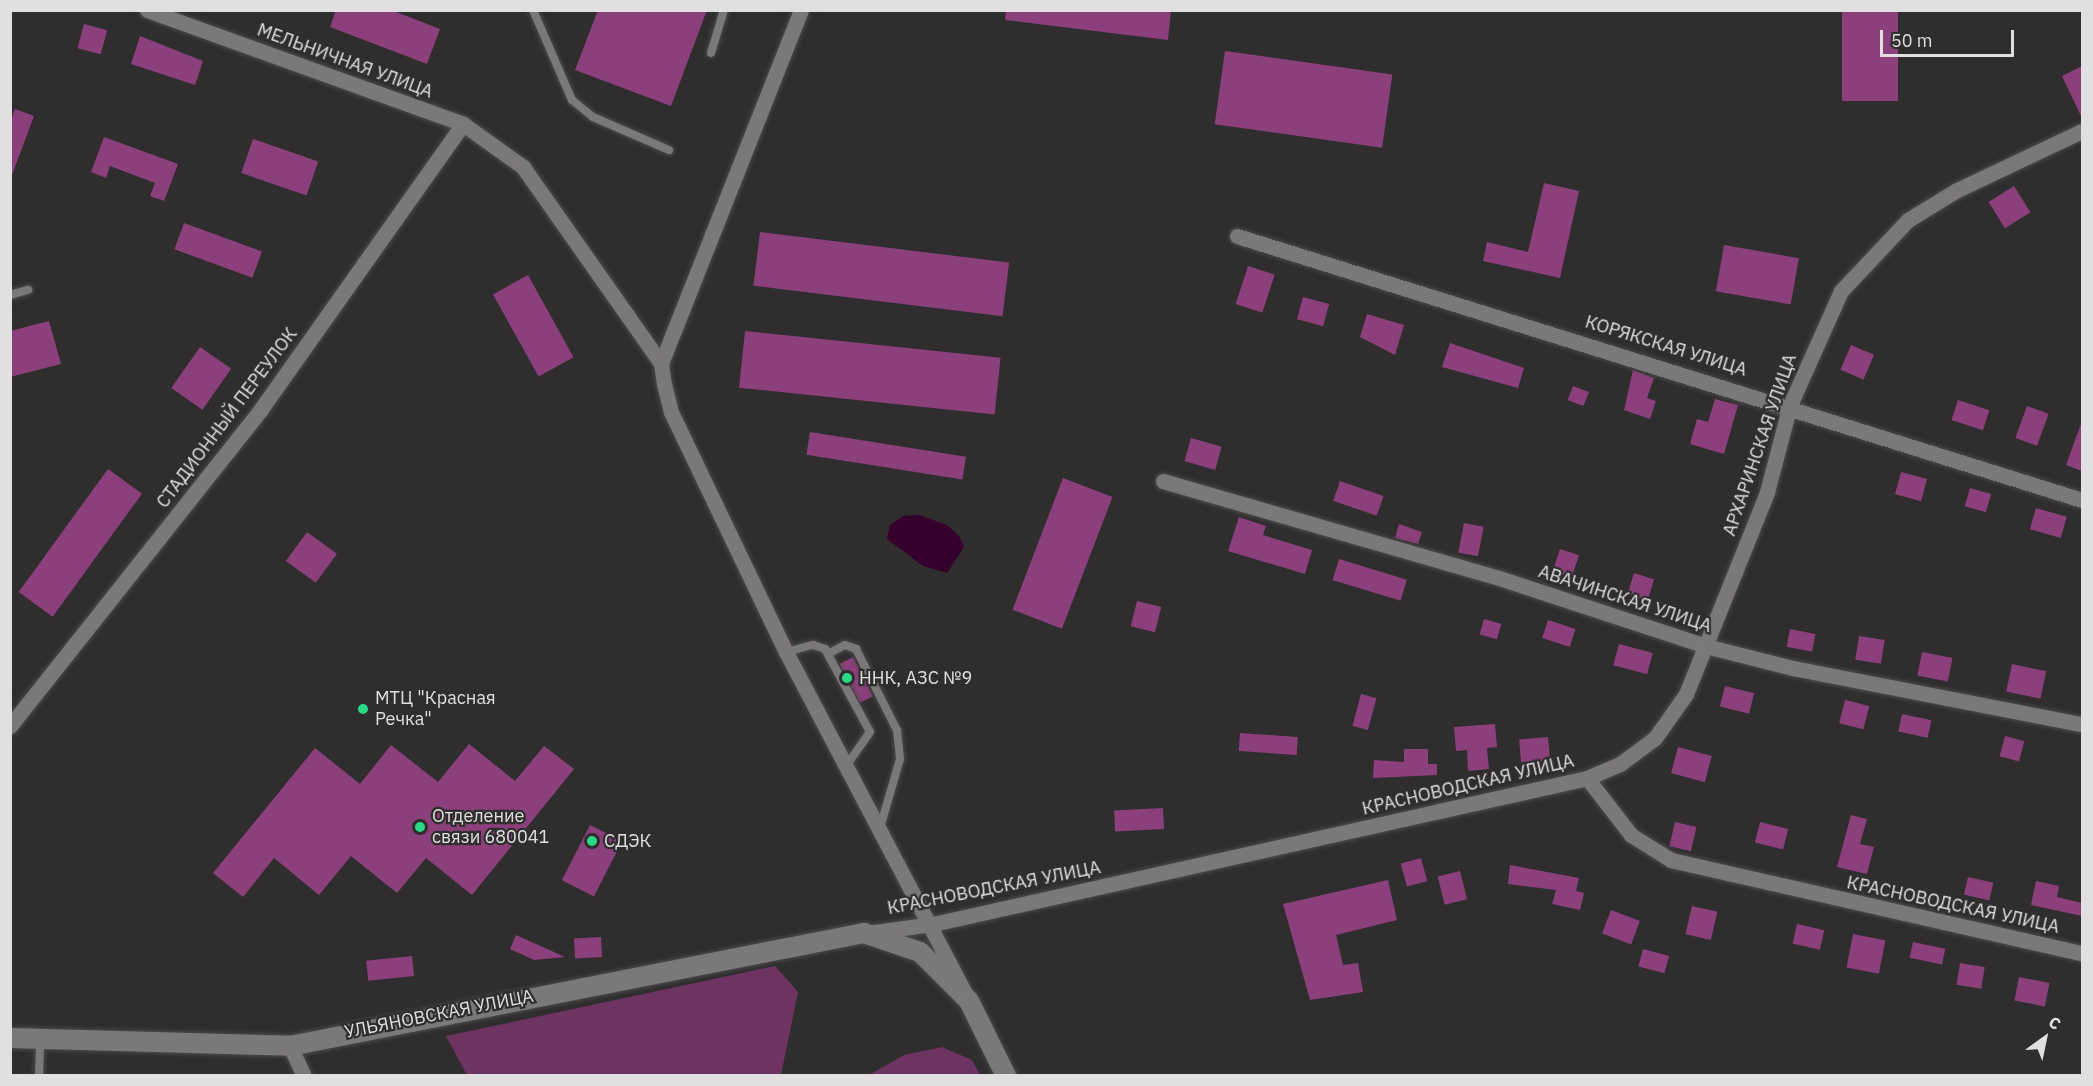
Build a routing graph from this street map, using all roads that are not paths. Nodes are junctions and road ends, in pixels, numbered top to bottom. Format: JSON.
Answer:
{"nodes":[{"id":1,"x":147,"y":10,"type":"edge"},
{"id":2,"x":533,"y":10,"type":"edge"},
{"id":3,"x":724,"y":10,"type":"edge"},
{"id":4,"x":801,"y":10,"type":"edge"},
{"id":5,"x":711,"y":53,"type":"dead end"},
{"id":6,"x":463,"y":124,"type":"junction"},
{"id":7,"x":2082,"y":131,"type":"edge"},
{"id":8,"x":669,"y":150,"type":"dead end"},
{"id":9,"x":1237,"y":236,"type":"dead end"},
{"id":10,"x":28,"y":290,"type":"dead end"},
{"id":11,"x":10,"y":295,"type":"edge"},
{"id":12,"x":661,"y":363,"type":"junction"},
{"id":13,"x":1790,"y":405,"type":"junction"},
{"id":14,"x":1163,"y":481,"type":"dead end"},
{"id":15,"x":2082,"y":500,"type":"edge"},
{"id":16,"x":1706,"y":646,"type":"junction"},
{"id":17,"x":786,"y":652,"type":"junction"},
{"id":18,"x":828,"y":654,"type":"junction"},
{"id":19,"x":2082,"y":724,"type":"edge"},
{"id":20,"x":10,"y":726,"type":"edge"},
{"id":21,"x":846,"y":766,"type":"junction"},
{"id":22,"x":1587,"y":778,"type":"junction"},
{"id":23,"x":880,"y":828,"type":"junction"},
{"id":24,"x":933,"y":924,"type":"junction"},
{"id":25,"x":864,"y":933,"type":"junction"},
{"id":26,"x":2082,"y":953,"type":"edge"},
{"id":27,"x":969,"y":1002,"type":"junction"},
{"id":28,"x":10,"y":1038,"type":"edge"},
{"id":29,"x":40,"y":1039,"type":"junction"},
{"id":30,"x":290,"y":1046,"type":"junction"},
{"id":31,"x":39,"y":1076,"type":"edge"},
{"id":32,"x":304,"y":1076,"type":"edge"},
{"id":33,"x":1006,"y":1076,"type":"edge"}],
"edges":[{"from":1,"to":6,"type":"street","name":"МЕЛЬНИЧНАЯ УЛИЦА"},
{"from":2,"to":8,"type":"lane"},
{"from":3,"to":5,"type":"lane"},
{"from":4,"to":12,"type":"street"},
{"from":6,"to":12,"type":"street","name":"МЕЛЬНИЧНАЯ УЛИЦА"},
{"from":6,"to":20,"type":"street","name":"СТАДИОННЫЙ ПЕРЕУЛОК"},
{"from":7,"to":13,"type":"street","name":"АРХАРИНСКАЯ УЛИЦА"},
{"from":9,"to":13,"type":"street","name":"КОРЯКСКАЯ УЛИЦА"},
{"from":10,"to":11,"type":"lane"},
{"from":12,"to":17,"type":"street"},
{"from":13,"to":15,"type":"street","name":"КОРЯКСКАЯ УЛИЦА"},
{"from":13,"to":16,"type":"street","name":"АРХАРИНСКАЯ УЛИЦА"},
{"from":14,"to":16,"type":"street","name":"АВАЧИНСКАЯ УЛИЦА"},
{"from":16,"to":19,"type":"street","name":"АВАЧИНСКАЯ УЛИЦА"},
{"from":16,"to":22,"type":"street","name":"АРХАРИНСКАЯ УЛИЦА"},
{"from":17,"to":18,"type":"lane"},
{"from":17,"to":21,"type":"street"},
{"from":18,"to":21,"type":"lane"},
{"from":18,"to":23,"type":"lane"},
{"from":21,"to":23,"type":"street"},
{"from":22,"to":24,"type":"street","name":"КРАСНОВОДСКАЯ УЛИЦА"},
{"from":22,"to":26,"type":"street","name":"КРАСНОВОДСКАЯ УЛИЦА"},
{"from":23,"to":24,"type":"street"},
{"from":24,"to":25,"type":"street","name":"КРАСНОВОДСКАЯ УЛИЦА"},
{"from":24,"to":27,"type":"street"},
{"from":25,"to":27,"type":"street"},
{"from":25,"to":30,"type":"street","name":"УЛЬЯНОВСКАЯ УЛИЦА"},
{"from":27,"to":33,"type":"street"},
{"from":28,"to":29,"type":"street","name":"УЛЬЯНОВСКАЯ УЛИЦА"},
{"from":29,"to":30,"type":"street","name":"УЛЬЯНОВСКАЯ УЛИЦА"},
{"from":29,"to":31,"type":"lane"},
{"from":30,"to":32,"type":"street"}]}
